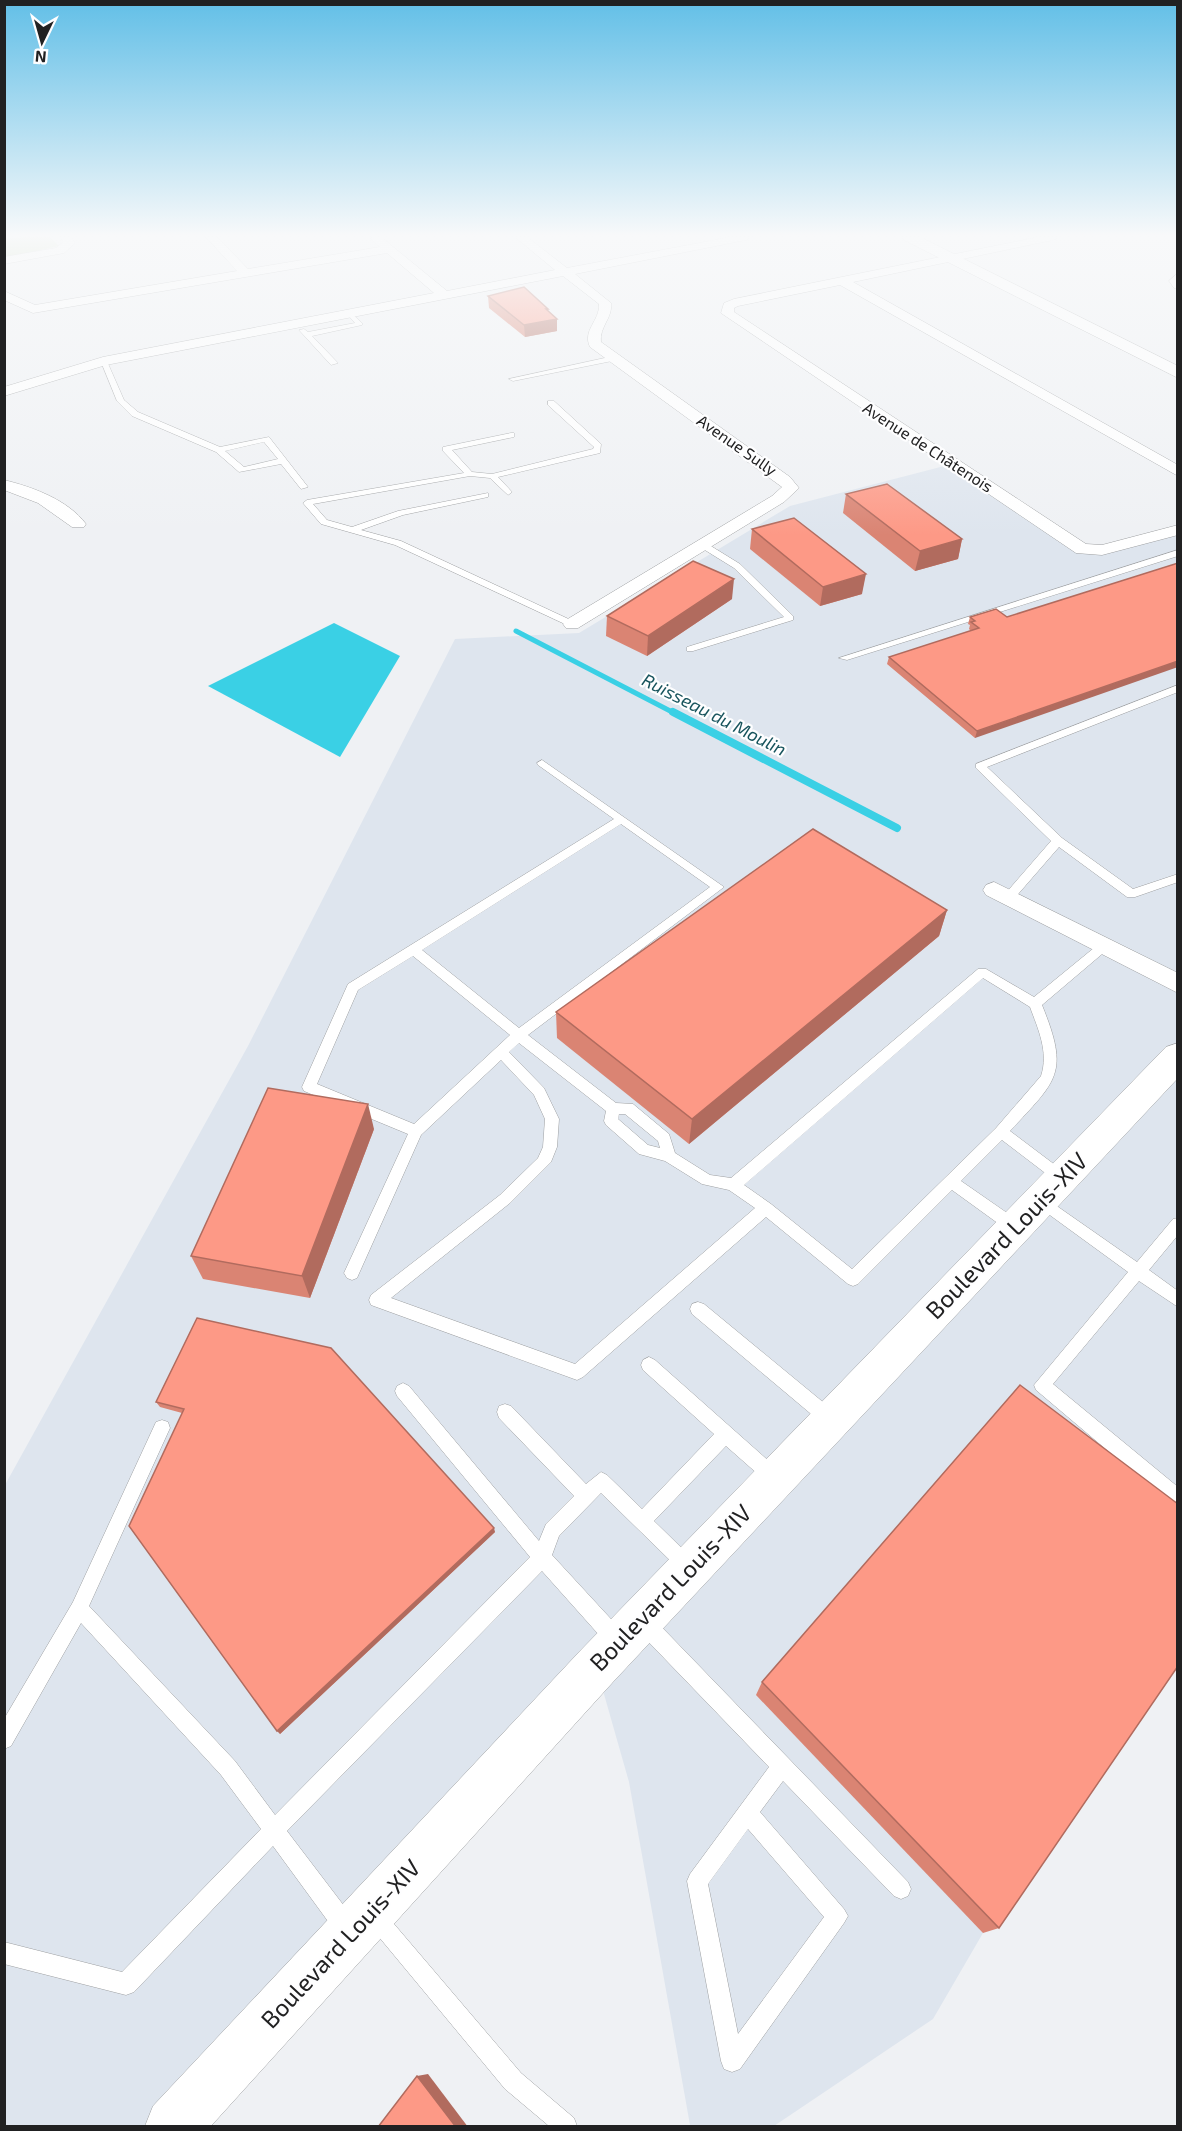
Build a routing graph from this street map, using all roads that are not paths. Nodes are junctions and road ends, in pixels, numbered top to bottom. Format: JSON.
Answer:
{"nodes":[{"id":1,"x":235,"y":336,"type":"edge"},
{"id":2,"x":307,"y":336,"type":"edge"},
{"id":3,"x":594,"y":336,"type":"edge"},
{"id":4,"x":762,"y":336,"type":"edge"},
{"id":5,"x":940,"y":336,"type":"edge"},
{"id":6,"x":1106,"y":336,"type":"edge"},
{"id":7,"x":614,"y":358,"type":"junction"},
{"id":8,"x":103,"y":361,"type":"junction"},
{"id":9,"x":334,"y":363,"type":"dead end"},
{"id":10,"x":1178,"y":373,"type":"edge"},
{"id":11,"x":513,"y":379,"type":"dead end"},
{"id":12,"x":4,"y":392,"type":"edge"},
{"id":13,"x":551,"y":403,"type":"dead end"},
{"id":14,"x":511,"y":435,"type":"dead end"},
{"id":15,"x":219,"y":450,"type":"junction"},
{"id":16,"x":282,"y":461,"type":"junction"},
{"id":17,"x":1178,"y":472,"type":"edge"},
{"id":18,"x":470,"y":474,"type":"junction"},
{"id":19,"x":492,"y":476,"type":"junction"},
{"id":20,"x":4,"y":485,"type":"edge"},
{"id":21,"x":304,"y":487,"type":"dead end"},
{"id":22,"x":508,"y":492,"type":"dead end"},
{"id":23,"x":485,"y":495,"type":"dead end"},
{"id":24,"x":78,"y":524,"type":"dead end"},
{"id":25,"x":352,"y":530,"type":"junction"},
{"id":26,"x":1178,"y":530,"type":"edge"},
{"id":27,"x":703,"y":545,"type":"junction"},
{"id":28,"x":1178,"y":553,"type":"edge"},
{"id":29,"x":572,"y":624,"type":"joint"},
{"id":30,"x":690,"y":649,"type":"dead end"},
{"id":31,"x":844,"y":658,"type":"dead end"},
{"id":32,"x":1178,"y":688,"type":"edge"},
{"id":33,"x":542,"y":763,"type":"dead end"},
{"id":34,"x":622,"y":819,"type":"junction"},
{"id":35,"x":1058,"y":841,"type":"junction"},
{"id":36,"x":1178,"y":879,"type":"edge"},
{"id":37,"x":1002,"y":894,"type":"joint"},
{"id":38,"x":1104,"y":946,"type":"junction"},
{"id":39,"x":413,"y":949,"type":"junction"},
{"id":40,"x":1178,"y":984,"type":"edge"},
{"id":41,"x":1035,"y":1004,"type":"junction"},
{"id":42,"x":519,"y":1035,"type":"junction"},
{"id":43,"x":501,"y":1052,"type":"junction"},
{"id":44,"x":1178,"y":1056,"type":"edge"},
{"id":45,"x":613,"y":1109,"type":"junction"},
{"id":46,"x":416,"y":1131,"type":"junction"},
{"id":47,"x":1001,"y":1132,"type":"junction"},
{"id":48,"x":669,"y":1156,"type":"junction"},
{"id":49,"x":951,"y":1182,"type":"junction"},
{"id":50,"x":733,"y":1185,"type":"junction"},
{"id":51,"x":1039,"y":1202,"type":"junction"},
{"id":52,"x":766,"y":1208,"type":"junction"},
{"id":53,"x":1178,"y":1224,"type":"edge"},
{"id":54,"x":1138,"y":1271,"type":"junction"},
{"id":55,"x":352,"y":1273,"type":"dead end"},
{"id":56,"x":1178,"y":1300,"type":"edge"},
{"id":57,"x":698,"y":1309,"type":"dead end"},
{"id":58,"x":649,"y":1365,"type":"dead end"},
{"id":59,"x":403,"y":1391,"type":"dead end"},
{"id":60,"x":505,"y":1412,"type":"dead end"},
{"id":61,"x":831,"y":1419,"type":"junction"},
{"id":62,"x":162,"y":1428,"type":"dead end"},
{"id":63,"x":726,"y":1434,"type":"junction"},
{"id":64,"x":776,"y":1478,"type":"junction"},
{"id":65,"x":586,"y":1496,"type":"junction"},
{"id":66,"x":1178,"y":1499,"type":"edge"},
{"id":67,"x":642,"y":1521,"type":"junction"},
{"id":68,"x":542,"y":1558,"type":"junction"},
{"id":69,"x":690,"y":1568,"type":"junction"},
{"id":70,"x":79,"y":1608,"type":"junction"},
{"id":71,"x":630,"y":1631,"type":"junction"},
{"id":72,"x":4,"y":1739,"type":"edge"},
{"id":73,"x":782,"y":1766,"type":"junction"},
{"id":74,"x":748,"y":1814,"type":"junction"},
{"id":75,"x":274,"y":1830,"type":"junction"},
{"id":76,"x":901,"y":1889,"type":"dead end"},
{"id":77,"x":361,"y":1923,"type":"junction"},
{"id":78,"x":4,"y":1953,"type":"edge"},
{"id":79,"x":173,"y":2127,"type":"edge"},
{"id":80,"x":566,"y":2127,"type":"edge"}],
"edges":[{"from":1,"to":8,"type":"street"},
{"from":2,"to":9,"type":"lane"},
{"from":3,"to":7,"type":"street","name":"Avenue Sully"},
{"from":4,"to":26,"type":"street","name":"Avenue de Châtenois"},
{"from":5,"to":17,"type":"street"},
{"from":6,"to":10,"type":"main road"},
{"from":7,"to":11,"type":"lane"},
{"from":7,"to":27,"type":"street","name":"Avenue Sully"},
{"from":8,"to":12,"type":"street"},
{"from":8,"to":15,"type":"lane"},
{"from":13,"to":19,"type":"lane"},
{"from":14,"to":18,"type":"lane"},
{"from":15,"to":16,"type":"lane"},
{"from":15,"to":16,"type":"lane"},
{"from":16,"to":21,"type":"lane"},
{"from":18,"to":19,"type":"lane"},
{"from":18,"to":25,"type":"lane"},
{"from":19,"to":22,"type":"lane"},
{"from":20,"to":24,"type":"street"},
{"from":23,"to":25,"type":"lane"},
{"from":25,"to":29,"type":"lane"},
{"from":27,"to":29,"type":"street","name":"Avenue Sully"},
{"from":27,"to":30,"type":"lane"},
{"from":28,"to":31,"type":"lane"},
{"from":32,"to":35,"type":"lane"},
{"from":33,"to":34,"type":"lane"},
{"from":34,"to":39,"type":"lane"},
{"from":34,"to":42,"type":"lane"},
{"from":35,"to":36,"type":"lane"},
{"from":35,"to":37,"type":"lane"},
{"from":37,"to":38,"type":"street"},
{"from":38,"to":40,"type":"street"},
{"from":38,"to":41,"type":"lane"},
{"from":39,"to":42,"type":"lane"},
{"from":39,"to":46,"type":"lane"},
{"from":41,"to":47,"type":"lane"},
{"from":41,"to":50,"type":"lane"},
{"from":42,"to":43,"type":"lane"},
{"from":42,"to":45,"type":"lane"},
{"from":43,"to":46,"type":"lane"},
{"from":43,"to":52,"type":"lane"},
{"from":44,"to":51,"type":"main road","name":"Boulevard Louis-XIV"},
{"from":45,"to":48,"type":"lane"},
{"from":45,"to":48,"type":"lane"},
{"from":46,"to":55,"type":"lane"},
{"from":47,"to":49,"type":"lane"},
{"from":47,"to":51,"type":"lane"},
{"from":48,"to":50,"type":"lane"},
{"from":49,"to":51,"type":"lane"},
{"from":49,"to":52,"type":"lane"},
{"from":50,"to":52,"type":"lane"},
{"from":51,"to":54,"type":"lane"},
{"from":51,"to":61,"type":"main road","name":"Boulevard Louis-XIV"},
{"from":53,"to":54,"type":"lane"},
{"from":54,"to":56,"type":"lane"},
{"from":54,"to":66,"type":"lane"},
{"from":57,"to":61,"type":"lane"},
{"from":58,"to":63,"type":"lane"},
{"from":59,"to":68,"type":"lane"},
{"from":60,"to":65,"type":"lane"},
{"from":61,"to":64,"type":"main road","name":"Boulevard Louis-XIV"},
{"from":62,"to":70,"type":"lane"},
{"from":63,"to":64,"type":"lane"},
{"from":63,"to":67,"type":"lane"},
{"from":64,"to":69,"type":"main road","name":"Boulevard Louis-XIV"},
{"from":65,"to":67,"type":"lane"},
{"from":65,"to":68,"type":"lane"},
{"from":67,"to":69,"type":"lane"},
{"from":68,"to":71,"type":"lane"},
{"from":68,"to":75,"type":"lane"},
{"from":69,"to":71,"type":"main road","name":"Boulevard Louis-XIV"},
{"from":70,"to":72,"type":"lane"},
{"from":70,"to":75,"type":"lane"},
{"from":71,"to":73,"type":"lane"},
{"from":71,"to":77,"type":"main road","name":"Boulevard Louis-XIV"},
{"from":73,"to":74,"type":"lane"},
{"from":73,"to":76,"type":"lane"},
{"from":74,"to":74,"type":"lane"},
{"from":75,"to":77,"type":"lane"},
{"from":75,"to":78,"type":"lane"},
{"from":77,"to":79,"type":"main road","name":"Boulevard Louis-XIV"},
{"from":77,"to":80,"type":"lane"}]}
